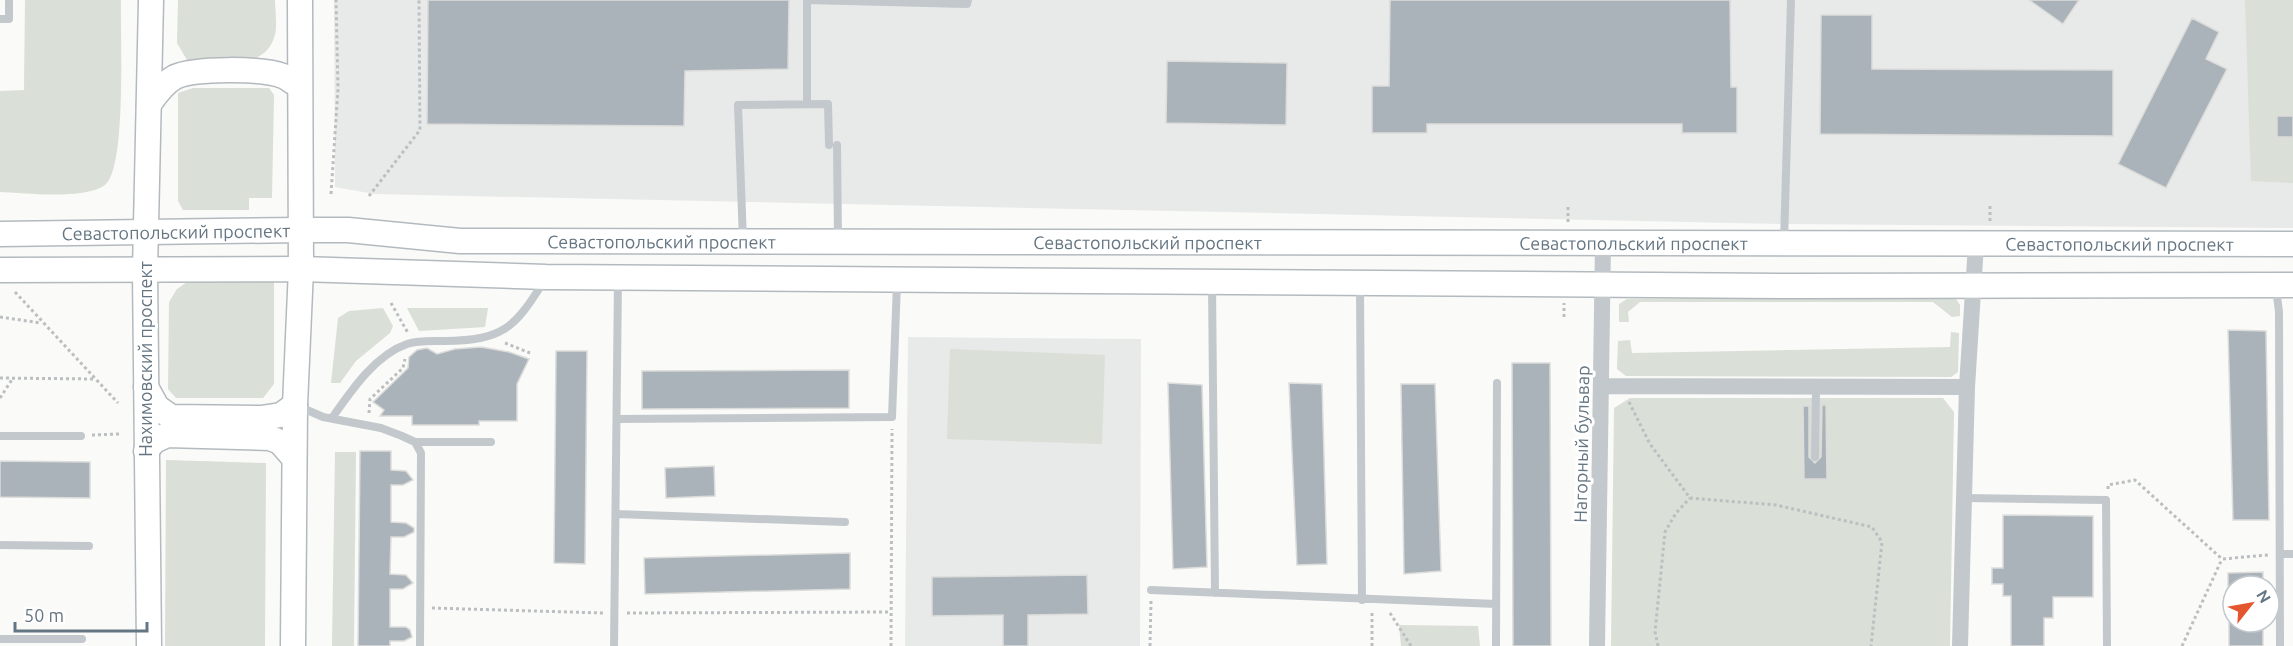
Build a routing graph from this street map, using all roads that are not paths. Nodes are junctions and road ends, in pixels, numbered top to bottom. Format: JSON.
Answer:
{"nodes":[{"id":1,"x":9,"y":0,"type":"edge"},
{"id":2,"x":152,"y":0,"type":"edge"},
{"id":3,"x":300,"y":0,"type":"edge"},
{"id":4,"x":807,"y":0,"type":"edge"},
{"id":5,"x":968,"y":0,"type":"edge"},
{"id":6,"x":1791,"y":0,"type":"edge"},
{"id":7,"x":0,"y":19,"type":"edge"},
{"id":8,"x":299,"y":86,"type":"junction"},
{"id":9,"x":149,"y":104,"type":"junction"},
{"id":10,"x":807,"y":104,"type":"junction"},
{"id":11,"x":301,"y":230,"type":"junction"},
{"id":12,"x":145,"y":233,"type":"junction"},
{"id":13,"x":0,"y":234,"type":"edge"},
{"id":14,"x":743,"y":241,"type":"junction"},
{"id":15,"x":838,"y":241,"type":"junction"},
{"id":16,"x":1784,"y":242,"type":"junction"},
{"id":17,"x":1603,"y":243,"type":"junction"},
{"id":18,"x":1976,"y":244,"type":"junction"},
{"id":19,"x":2293,"y":244,"type":"edge"},
{"id":20,"x":301,"y":269,"type":"junction"},
{"id":21,"x":0,"y":270,"type":"edge"},
{"id":22,"x":145,"y":271,"type":"junction"},
{"id":23,"x":546,"y":277,"type":"junction"},
{"id":24,"x":618,"y":278,"type":"junction"},
{"id":25,"x":896,"y":279,"type":"junction"},
{"id":26,"x":1212,"y":282,"type":"junction"},
{"id":27,"x":1360,"y":283,"type":"junction"},
{"id":28,"x":1603,"y":284,"type":"junction"},
{"id":29,"x":2284,"y":285,"type":"edge"},
{"id":30,"x":1975,"y":287,"type":"junction"},
{"id":31,"x":1497,"y":383,"type":"dead end"},
{"id":32,"x":1601,"y":386,"type":"junction"},
{"id":33,"x":146,"y":387,"type":"junction"},
{"id":34,"x":1816,"y":387,"type":"junction"},
{"id":35,"x":1967,"y":387,"type":"junction"},
{"id":36,"x":295,"y":405,"type":"junction"},
{"id":37,"x":332,"y":418,"type":"junction"},
{"id":38,"x":617,"y":419,"type":"junction"},
{"id":39,"x":0,"y":436,"type":"edge"},
{"id":40,"x":81,"y":436,"type":"road end"},
{"id":41,"x":415,"y":442,"type":"junction"},
{"id":42,"x":491,"y":442,"type":"dead end"},
{"id":43,"x":146,"y":451,"type":"junction"},
{"id":44,"x":1815,"y":457,"type":"dead end"},
{"id":45,"x":294,"y":459,"type":"junction"},
{"id":46,"x":1964,"y":498,"type":"junction"},
{"id":47,"x":616,"y":514,"type":"junction"},
{"id":48,"x":845,"y":522,"type":"dead end"},
{"id":49,"x":0,"y":545,"type":"edge"},
{"id":50,"x":89,"y":546,"type":"dead end"},
{"id":51,"x":2280,"y":554,"type":"junction"},
{"id":52,"x":2293,"y":554,"type":"edge"},
{"id":53,"x":1151,"y":590,"type":"road end"},
{"id":54,"x":1215,"y":593,"type":"junction"},
{"id":55,"x":1362,"y":600,"type":"junction"},
{"id":56,"x":1496,"y":604,"type":"junction"},
{"id":57,"x":0,"y":639,"type":"edge"},
{"id":58,"x":82,"y":639,"type":"dead end"},
{"id":59,"x":149,"y":646,"type":"edge"},
{"id":60,"x":293,"y":646,"type":"edge"},
{"id":61,"x":420,"y":646,"type":"edge"},
{"id":62,"x":614,"y":646,"type":"edge"},
{"id":63,"x":1496,"y":646,"type":"edge"},
{"id":64,"x":1597,"y":646,"type":"edge"},
{"id":65,"x":1960,"y":646,"type":"edge"},
{"id":66,"x":2108,"y":646,"type":"edge"},
{"id":67,"x":2280,"y":646,"type":"edge"}],
"edges":[{"from":1,"to":7,"type":"lane"},
{"from":2,"to":9,"type":"main road","name":"Нахимовский проспект"},
{"from":3,"to":8,"type":"main road"},
{"from":4,"to":5,"type":"lane"},
{"from":4,"to":10,"type":"lane"},
{"from":6,"to":16,"type":"lane"},
{"from":8,"to":9,"type":"main road"},
{"from":8,"to":11,"type":"main road"},
{"from":9,"to":12,"type":"main road","name":"Нахимовский проспект"},
{"from":10,"to":14,"type":"lane"},
{"from":10,"to":15,"type":"lane"},
{"from":11,"to":12,"type":"main road","name":"Севастопольский проспект"},
{"from":11,"to":14,"type":"main road","name":"Севастопольский проспект"},
{"from":11,"to":20,"type":"main road"},
{"from":12,"to":13,"type":"main road","name":"Севастопольский проспект"},
{"from":12,"to":22,"type":"main road","name":"Нахимовский проспект"},
{"from":14,"to":15,"type":"main road","name":"Севастопольский проспект"},
{"from":15,"to":17,"type":"main road","name":"Севастопольский проспект"},
{"from":16,"to":17,"type":"main road","name":"Севастопольский проспект"},
{"from":16,"to":18,"type":"main road","name":"Севастопольский проспект"},
{"from":17,"to":28,"type":"street","name":"Нагорный бульвар"},
{"from":18,"to":19,"type":"main road","name":"Севастопольский проспект"},
{"from":18,"to":30,"type":"street"},
{"from":20,"to":22,"type":"main road","name":"Севастопольский проспект"},
{"from":20,"to":23,"type":"main road","name":"Севастопольский проспект"},
{"from":20,"to":36,"type":"main road"},
{"from":21,"to":22,"type":"main road","name":"Севастопольский проспект"},
{"from":22,"to":33,"type":"main road","name":"Нахимовский проспект"},
{"from":23,"to":24,"type":"main road","name":"Севастопольский проспект"},
{"from":23,"to":37,"type":"lane"},
{"from":24,"to":25,"type":"main road","name":"Севастопольский проспект"},
{"from":24,"to":38,"type":"lane"},
{"from":25,"to":26,"type":"main road","name":"Севастопольский проспект"},
{"from":25,"to":38,"type":"lane"},
{"from":26,"to":27,"type":"main road","name":"Севастопольский проспект"},
{"from":26,"to":54,"type":"lane"},
{"from":27,"to":28,"type":"main road","name":"Севастопольский проспект"},
{"from":27,"to":55,"type":"lane"},
{"from":28,"to":30,"type":"main road","name":"Севастопольский проспект"},
{"from":28,"to":32,"type":"street","name":"Нагорный бульвар"},
{"from":29,"to":30,"type":"main road","name":"Севастопольский проспект"},
{"from":29,"to":51,"type":"lane"},
{"from":30,"to":35,"type":"street"},
{"from":31,"to":56,"type":"lane"},
{"from":32,"to":34,"type":"street"},
{"from":32,"to":64,"type":"street","name":"Нагорный бульвар"},
{"from":33,"to":36,"type":"main road"},
{"from":33,"to":43,"type":"main road","name":"Нахимовский проспект"},
{"from":34,"to":35,"type":"street"},
{"from":34,"to":44,"type":"lane"},
{"from":35,"to":46,"type":"street"},
{"from":36,"to":37,"type":"lane"},
{"from":36,"to":45,"type":"main road"},
{"from":37,"to":41,"type":"lane"},
{"from":38,"to":47,"type":"lane"},
{"from":39,"to":40,"type":"lane"},
{"from":41,"to":42,"type":"lane"},
{"from":41,"to":61,"type":"lane"},
{"from":43,"to":45,"type":"main road"},
{"from":43,"to":59,"type":"main road","name":"Нахимовский проспект"},
{"from":45,"to":60,"type":"main road"},
{"from":46,"to":65,"type":"street"},
{"from":46,"to":66,"type":"lane"},
{"from":47,"to":48,"type":"lane"},
{"from":47,"to":62,"type":"lane"},
{"from":49,"to":50,"type":"lane"},
{"from":51,"to":52,"type":"lane"},
{"from":51,"to":67,"type":"lane"},
{"from":53,"to":54,"type":"lane"},
{"from":54,"to":55,"type":"lane"},
{"from":55,"to":56,"type":"lane"},
{"from":56,"to":63,"type":"lane"},
{"from":57,"to":58,"type":"lane"}]}
